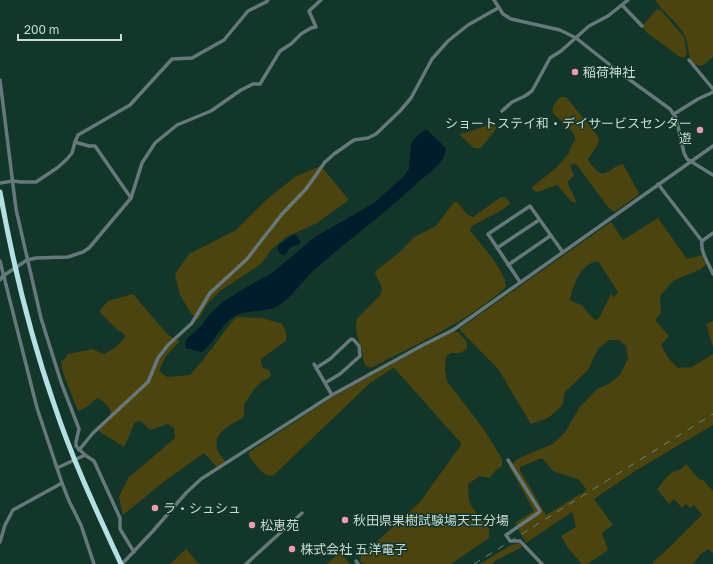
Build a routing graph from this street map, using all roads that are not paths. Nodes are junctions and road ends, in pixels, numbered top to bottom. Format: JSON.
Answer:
{"nodes":[{"id":1,"x":268,"y":0,"type":"edge"},
{"id":2,"x":321,"y":0,"type":"edge"},
{"id":3,"x":494,"y":0,"type":"edge"},
{"id":4,"x":628,"y":0,"type":"edge"},
{"id":5,"x":622,"y":5,"type":"junction"},
{"id":6,"x":498,"y":8,"type":"junction"},
{"id":7,"x":642,"y":26,"type":"dead end"},
{"id":8,"x":576,"y":38,"type":"junction"},
{"id":9,"x":688,"y":60,"type":"dead end"},
{"id":10,"x":0,"y":80,"type":"edge"},
{"id":11,"x":713,"y":89,"type":"edge"},
{"id":12,"x":713,"y":92,"type":"edge"},
{"id":13,"x":502,"y":111,"type":"dead end"},
{"id":14,"x":674,"y":114,"type":"junction"},
{"id":15,"x":75,"y":142,"type":"junction"},
{"id":16,"x":713,"y":146,"type":"edge"},
{"id":17,"x":690,"y":162,"type":"junction"},
{"id":18,"x":713,"y":175,"type":"edge"},
{"id":19,"x":13,"y":181,"type":"junction"},
{"id":20,"x":0,"y":183,"type":"edge"},
{"id":21,"x":658,"y":184,"type":"junction"},
{"id":22,"x":0,"y":192,"type":"edge"},
{"id":23,"x":131,"y":198,"type":"junction"},
{"id":24,"x":539,"y":220,"type":"junction"},
{"id":25,"x":713,"y":233,"type":"edge"},
{"id":26,"x":550,"y":236,"type":"junction"},
{"id":27,"x":702,"y":241,"type":"junction"},
{"id":28,"x":497,"y":248,"type":"junction"},
{"id":29,"x":562,"y":252,"type":"junction"},
{"id":30,"x":27,"y":260,"type":"junction"},
{"id":31,"x":0,"y":262,"type":"edge"},
{"id":32,"x":508,"y":265,"type":"junction"},
{"id":33,"x":15,"y":268,"type":"junction"},
{"id":34,"x":713,"y":274,"type":"edge"},
{"id":35,"x":3,"y":276,"type":"junction"},
{"id":36,"x":0,"y":280,"type":"edge"},
{"id":37,"x":520,"y":282,"type":"junction"},
{"id":38,"x":325,"y":383,"type":"junction"},
{"id":39,"x":332,"y":395,"type":"junction"},
{"id":40,"x":79,"y":450,"type":"junction"},
{"id":41,"x":85,"y":455,"type":"junction"},
{"id":42,"x":74,"y":460,"type":"junction"},
{"id":43,"x":508,"y":460,"type":"dead end"},
{"id":44,"x":57,"y":468,"type":"junction"},
{"id":45,"x":62,"y":483,"type":"junction"},
{"id":46,"x":302,"y":513,"type":"dead end"},
{"id":47,"x":0,"y":542,"type":"edge"},
{"id":48,"x":134,"y":552,"type":"junction"},
{"id":49,"x":94,"y":564,"type":"edge"},
{"id":50,"x":121,"y":564,"type":"edge"},
{"id":51,"x":246,"y":564,"type":"edge"},
{"id":52,"x":542,"y":564,"type":"edge"}],
"edges":[{"from":1,"to":15,"type":"street"},
{"from":2,"to":23,"type":"street"},
{"from":3,"to":6,"type":"street"},
{"from":4,"to":5,"type":"street"},
{"from":5,"to":7,"type":"street"},
{"from":5,"to":8,"type":"street"},
{"from":6,"to":8,"type":"street"},
{"from":6,"to":40,"type":"street"},
{"from":8,"to":13,"type":"street"},
{"from":8,"to":14,"type":"street"},
{"from":9,"to":11,"type":"street"},
{"from":10,"to":19,"type":"street"},
{"from":12,"to":14,"type":"street"},
{"from":14,"to":17,"type":"street"},
{"from":15,"to":19,"type":"street"},
{"from":15,"to":23,"type":"street"},
{"from":16,"to":17,"type":"street"},
{"from":17,"to":18,"type":"street"},
{"from":17,"to":21,"type":"street"},
{"from":19,"to":20,"type":"street"},
{"from":19,"to":30,"type":"street"},
{"from":21,"to":27,"type":"street"},
{"from":21,"to":29,"type":"street"},
{"from":22,"to":33,"type":"highway"},
{"from":23,"to":30,"type":"street"},
{"from":24,"to":26,"type":"street"},
{"from":24,"to":28,"type":"street"},
{"from":24,"to":28,"type":"street"},
{"from":25,"to":27,"type":"street"},
{"from":26,"to":29,"type":"street"},
{"from":26,"to":32,"type":"street"},
{"from":27,"to":34,"type":"street"},
{"from":28,"to":32,"type":"street"},
{"from":29,"to":37,"type":"street"},
{"from":30,"to":33,"type":"street"},
{"from":30,"to":40,"type":"street"},
{"from":31,"to":35,"type":"street"},
{"from":32,"to":37,"type":"street"},
{"from":33,"to":35,"type":"street"},
{"from":33,"to":42,"type":"highway"},
{"from":35,"to":36,"type":"street"},
{"from":35,"to":44,"type":"street"},
{"from":37,"to":39,"type":"street"},
{"from":38,"to":38,"type":"street"},
{"from":38,"to":39,"type":"street"},
{"from":39,"to":48,"type":"street"},
{"from":40,"to":41,"type":"street"},
{"from":41,"to":42,"type":"street"},
{"from":41,"to":48,"type":"street"},
{"from":42,"to":44,"type":"street"},
{"from":42,"to":50,"type":"highway"},
{"from":43,"to":52,"type":"street"},
{"from":44,"to":45,"type":"street"},
{"from":45,"to":47,"type":"street"},
{"from":45,"to":49,"type":"street"},
{"from":46,"to":51,"type":"street"},
{"from":48,"to":50,"type":"street"}]}
